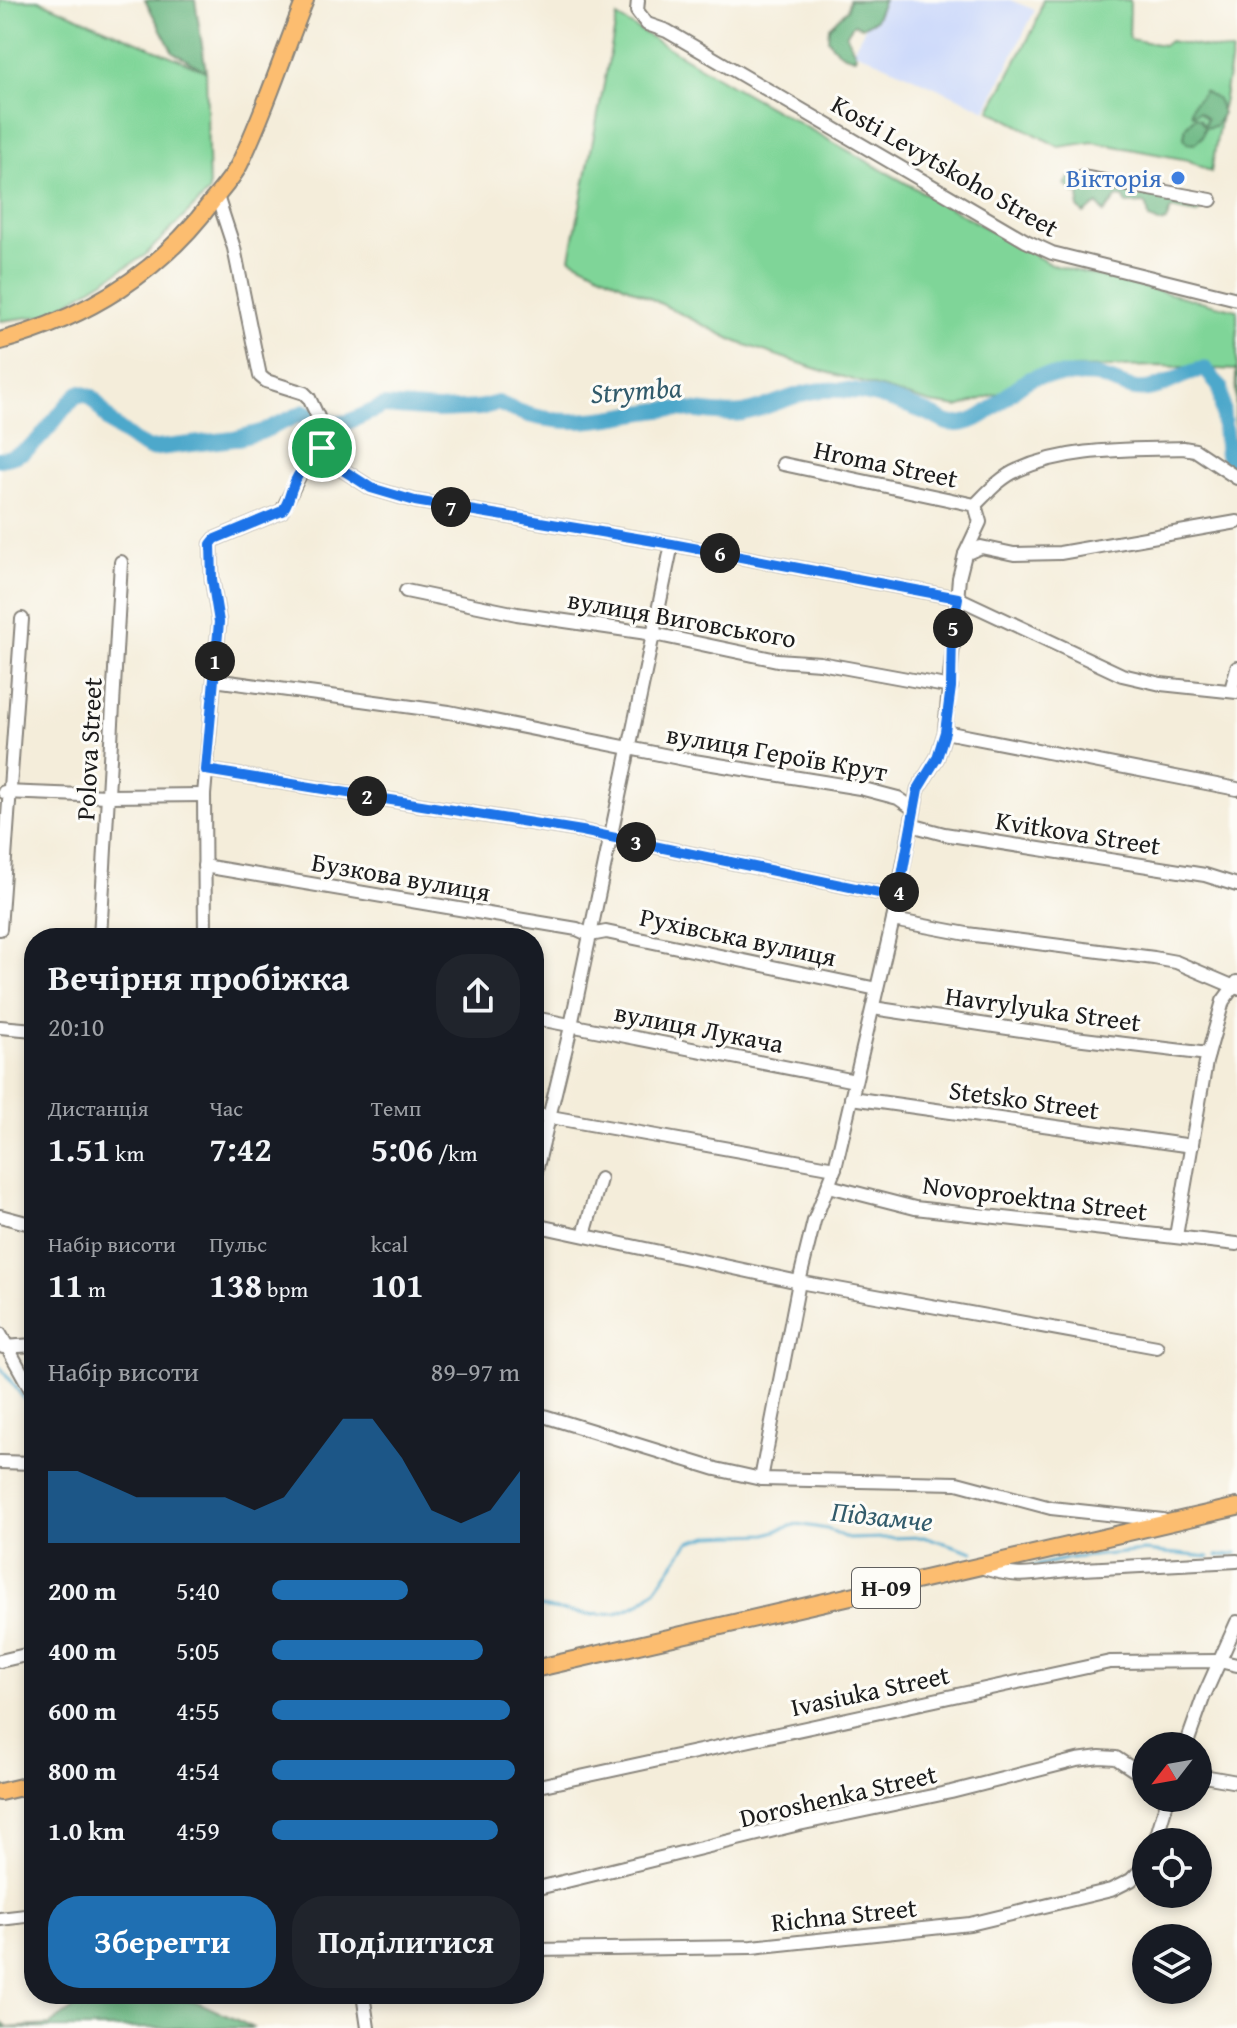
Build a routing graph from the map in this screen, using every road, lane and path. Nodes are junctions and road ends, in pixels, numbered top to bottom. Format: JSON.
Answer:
{"nodes":[{"id":1,"x":305,"y":0,"type":"edge"},
{"id":2,"x":638,"y":0,"type":"edge"},
{"id":3,"x":1083,"y":177,"type":"dead end"},
{"id":4,"x":217,"y":196,"type":"junction"},
{"id":5,"x":1211,"y":200,"type":"dead end"},
{"id":6,"x":1237,"y":299,"type":"edge"},
{"id":7,"x":0,"y":341,"type":"edge"},
{"id":8,"x":322,"y":448,"type":"junction"},
{"id":9,"x":783,"y":464,"type":"dead end"},
{"id":10,"x":1237,"y":478,"type":"edge"},
{"id":11,"x":975,"y":505,"type":"junction"},
{"id":12,"x":1237,"y":522,"type":"edge"},
{"id":13,"x":672,"y":544,"type":"junction"},
{"id":14,"x":965,"y":554,"type":"junction"},
{"id":15,"x":121,"y":562,"type":"dead end"},
{"id":16,"x":406,"y":591,"type":"dead end"},
{"id":17,"x":958,"y":598,"type":"junction"},
{"id":18,"x":22,"y":619,"type":"dead end"},
{"id":19,"x":654,"y":634,"type":"junction"},
{"id":20,"x":1237,"y":668,"type":"edge"},
{"id":21,"x":214,"y":680,"type":"junction"},
{"id":22,"x":951,"y":687,"type":"junction"},
{"id":23,"x":1234,"y":691,"type":"edge"},
{"id":24,"x":945,"y":732,"type":"junction"},
{"id":25,"x":629,"y":748,"type":"junction"},
{"id":26,"x":206,"y":770,"type":"junction"},
{"id":27,"x":1237,"y":789,"type":"edge"},
{"id":28,"x":4,"y":792,"type":"edge"},
{"id":29,"x":204,"y":795,"type":"junction"},
{"id":30,"x":108,"y":796,"type":"junction"},
{"id":31,"x":914,"y":809,"type":"junction"},
{"id":32,"x":911,"y":825,"type":"junction"},
{"id":33,"x":609,"y":837,"type":"junction"},
{"id":34,"x":204,"y":866,"type":"junction"},
{"id":35,"x":1237,"y":885,"type":"edge"},
{"id":36,"x":898,"y":897,"type":"junction"},
{"id":37,"x":893,"y":920,"type":"junction"},
{"id":38,"x":101,"y":928,"type":"edge"},
{"id":39,"x":205,"y":928,"type":"edge"},
{"id":40,"x":0,"y":929,"type":"edge"},
{"id":41,"x":590,"y":935,"type":"junction"},
{"id":42,"x":1236,"y":986,"type":"edge"},
{"id":43,"x":877,"y":989,"type":"junction"},
{"id":44,"x":873,"y":1008,"type":"junction"},
{"id":45,"x":544,"y":1020,"type":"edge"},
{"id":46,"x":570,"y":1025,"type":"junction"},
{"id":47,"x":0,"y":1027,"type":"edge"},
{"id":48,"x":24,"y":1029,"type":"edge"},
{"id":49,"x":1208,"y":1054,"type":"junction"},
{"id":50,"x":855,"y":1081,"type":"junction"},
{"id":51,"x":851,"y":1098,"type":"junction"},
{"id":52,"x":544,"y":1115,"type":"edge"},
{"id":53,"x":549,"y":1116,"type":"junction"},
{"id":54,"x":544,"y":1137,"type":"edge"},
{"id":55,"x":1192,"y":1146,"type":"junction"},
{"id":56,"x":835,"y":1168,"type":"junction"},
{"id":57,"x":600,"y":1179,"type":"dead end"},
{"id":58,"x":829,"y":1186,"type":"junction"},
{"id":59,"x":0,"y":1216,"type":"edge"},
{"id":60,"x":24,"y":1222,"type":"edge"},
{"id":61,"x":544,"y":1227,"type":"edge"},
{"id":62,"x":584,"y":1235,"type":"junction"},
{"id":63,"x":1176,"y":1236,"type":"junction"},
{"id":64,"x":1237,"y":1244,"type":"edge"},
{"id":65,"x":799,"y":1282,"type":"junction"},
{"id":66,"x":0,"y":1334,"type":"edge"},
{"id":67,"x":24,"y":1345,"type":"edge"},
{"id":68,"x":3,"y":1346,"type":"edge"},
{"id":69,"x":1157,"y":1347,"type":"dead end"},
{"id":70,"x":24,"y":1379,"type":"edge"},
{"id":71,"x":544,"y":1416,"type":"edge"},
{"id":72,"x":0,"y":1462,"type":"edge"},
{"id":73,"x":24,"y":1463,"type":"edge"},
{"id":74,"x":761,"y":1479,"type":"junction"},
{"id":75,"x":1237,"y":1507,"type":"edge"},
{"id":76,"x":1174,"y":1522,"type":"junction"},
{"id":77,"x":1237,"y":1561,"type":"edge"},
{"id":78,"x":980,"y":1567,"type":"junction"},
{"id":79,"x":1237,"y":1622,"type":"edge"},
{"id":80,"x":24,"y":1655,"type":"edge"},
{"id":81,"x":0,"y":1661,"type":"edge"},
{"id":82,"x":1219,"y":1661,"type":"junction"},
{"id":83,"x":1237,"y":1665,"type":"edge"},
{"id":84,"x":544,"y":1667,"type":"edge"},
{"id":85,"x":1191,"y":1732,"type":"edge"},
{"id":86,"x":1132,"y":1769,"type":"edge"},
{"id":87,"x":1212,"y":1778,"type":"edge"},
{"id":88,"x":1237,"y":1782,"type":"edge"},
{"id":89,"x":544,"y":1785,"type":"edge"},
{"id":90,"x":24,"y":1786,"type":"edge"},
{"id":91,"x":0,"y":1792,"type":"edge"},
{"id":92,"x":1132,"y":1879,"type":"edge"},
{"id":93,"x":544,"y":1887,"type":"edge"},
{"id":94,"x":24,"y":1916,"type":"edge"},
{"id":95,"x":0,"y":1919,"type":"edge"},
{"id":96,"x":544,"y":1950,"type":"edge"},
{"id":97,"x":364,"y":2004,"type":"edge"},
{"id":98,"x":368,"y":2028,"type":"edge"}],
"edges":[{"from":1,"to":4,"type":"main road"},
{"from":2,"to":6,"type":"street","name":"Kosti Levytskoho Street"},
{"from":3,"to":5,"type":"street"},
{"from":4,"to":7,"type":"main road"},
{"from":4,"to":8,"type":"street"},
{"from":8,"to":13,"type":"street"},
{"from":8,"to":21,"type":"street"},
{"from":9,"to":11,"type":"street","name":"Hroma Street"},
{"from":10,"to":11,"type":"street"},
{"from":11,"to":14,"type":"street","name":"Hroma Street"},
{"from":12,"to":14,"type":"street"},
{"from":13,"to":17,"type":"street"},
{"from":13,"to":19,"type":"street"},
{"from":14,"to":17,"type":"street","name":"Hroma Street"},
{"from":15,"to":30,"type":"street","name":"Polova Street"},
{"from":16,"to":19,"type":"street","name":"вулиця Виговського"},
{"from":17,"to":22,"type":"street","name":"Hroma Street"},
{"from":17,"to":23,"type":"street"},
{"from":18,"to":28,"type":"street"},
{"from":19,"to":22,"type":"street","name":"вулиця Виговського"},
{"from":19,"to":25,"type":"street"},
{"from":20,"to":23,"type":"street"},
{"from":21,"to":25,"type":"street","name":"вулиця Героїв Крут"},
{"from":21,"to":26,"type":"street"},
{"from":22,"to":24,"type":"street","name":"Hroma Street"},
{"from":24,"to":27,"type":"street"},
{"from":24,"to":31,"type":"street","name":"Hroma Street"},
{"from":25,"to":31,"type":"street","name":"вулиця Героїв Крут"},
{"from":25,"to":33,"type":"street"},
{"from":26,"to":29,"type":"street"},
{"from":26,"to":33,"type":"street"},
{"from":28,"to":30,"type":"street"},
{"from":28,"to":40,"type":"street"},
{"from":29,"to":30,"type":"street"},
{"from":29,"to":34,"type":"street"},
{"from":30,"to":38,"type":"street","name":"Polova Street"},
{"from":31,"to":32,"type":"street","name":"Hroma Street"},
{"from":32,"to":35,"type":"street","name":"Kvitkova Street"},
{"from":32,"to":36,"type":"street","name":"Hroma Street"},
{"from":33,"to":36,"type":"street"},
{"from":33,"to":41,"type":"street"},
{"from":34,"to":39,"type":"street"},
{"from":34,"to":41,"type":"street","name":"Бузкова вулиця"},
{"from":36,"to":37,"type":"street","name":"Hroma Street"},
{"from":37,"to":42,"type":"street"},
{"from":37,"to":43,"type":"street","name":"Hroma Street"},
{"from":41,"to":43,"type":"street","name":"Рухівська вулиця"},
{"from":41,"to":46,"type":"street"},
{"from":42,"to":49,"type":"street"},
{"from":43,"to":44,"type":"street","name":"Hroma Street"},
{"from":44,"to":49,"type":"street","name":"Havrylyuka Street"},
{"from":44,"to":50,"type":"street","name":"Hroma Street"},
{"from":45,"to":46,"type":"street","name":"вулиця Лукача"},
{"from":46,"to":50,"type":"street","name":"вулиця Лукача"},
{"from":46,"to":53,"type":"street"},
{"from":47,"to":48,"type":"street"},
{"from":49,"to":55,"type":"street"},
{"from":50,"to":51,"type":"street","name":"Hroma Street"},
{"from":51,"to":55,"type":"street","name":"Stetsko Street"},
{"from":51,"to":56,"type":"street","name":"Hroma Street"},
{"from":52,"to":53,"type":"street"},
{"from":53,"to":54,"type":"street"},
{"from":53,"to":56,"type":"street"},
{"from":55,"to":63,"type":"street"},
{"from":56,"to":58,"type":"street","name":"Hroma Street"},
{"from":57,"to":62,"type":"street"},
{"from":58,"to":63,"type":"street","name":"Novoproektna Street"},
{"from":58,"to":65,"type":"street","name":"Hroma Street"},
{"from":59,"to":60,"type":"street"},
{"from":61,"to":62,"type":"street"},
{"from":62,"to":65,"type":"street"},
{"from":63,"to":64,"type":"street","name":"Novoproektna Street"},
{"from":65,"to":69,"type":"street"},
{"from":65,"to":74,"type":"street","name":"Hroma Street"},
{"from":66,"to":68,"type":"street"},
{"from":67,"to":68,"type":"street"},
{"from":68,"to":70,"type":"street"},
{"from":71,"to":74,"type":"street"},
{"from":72,"to":73,"type":"street"},
{"from":74,"to":76,"type":"street"},
{"from":75,"to":76,"type":"main road","number":"Н-09"},
{"from":76,"to":78,"type":"main road","number":"Н-09"},
{"from":77,"to":78,"type":"street"},
{"from":78,"to":84,"type":"main road","number":"Н-09"},
{"from":79,"to":82,"type":"street"},
{"from":80,"to":81,"type":"street"},
{"from":82,"to":83,"type":"street","name":"Ivasiuka Street"},
{"from":82,"to":85,"type":"street"},
{"from":82,"to":89,"type":"street","name":"Ivasiuka Street"},
{"from":86,"to":93,"type":"street","name":"Doroshenka Street"},
{"from":87,"to":88,"type":"street"},
{"from":90,"to":91,"type":"main road"},
{"from":92,"to":96,"type":"street","name":"Richna Street"},
{"from":94,"to":95,"type":"street"},
{"from":97,"to":98,"type":"street"}]}
